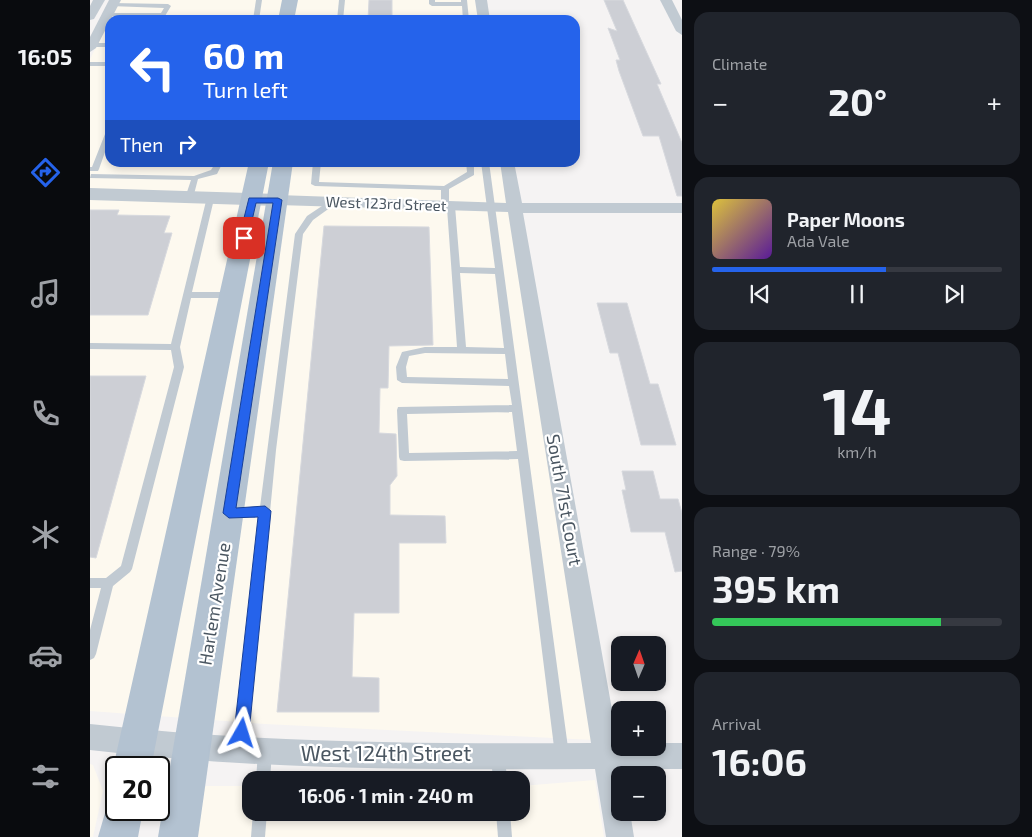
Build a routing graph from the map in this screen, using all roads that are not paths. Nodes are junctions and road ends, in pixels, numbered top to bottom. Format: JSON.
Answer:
{"nodes":[{"id":1,"x":99,"y":0,"type":"edge"},
{"id":2,"x":259,"y":0,"type":"edge"},
{"id":3,"x":290,"y":0,"type":"edge"},
{"id":4,"x":342,"y":0,"type":"edge"},
{"id":5,"x":432,"y":0,"type":"edge"},
{"id":6,"x":481,"y":0,"type":"edge"},
{"id":7,"x":666,"y":0,"type":"edge"},
{"id":8,"x":464,"y":2,"type":"edge"},
{"id":9,"x":111,"y":7,"type":"edge"},
{"id":10,"x":157,"y":15,"type":"edge"},
{"id":11,"x":164,"y":15,"type":"edge"},
{"id":12,"x":257,"y":15,"type":"edge"},
{"id":13,"x":287,"y":15,"type":"edge"},
{"id":14,"x":340,"y":15,"type":"edge"},
{"id":15,"x":465,"y":15,"type":"edge"},
{"id":16,"x":483,"y":15,"type":"edge"},
{"id":17,"x":90,"y":17,"type":"edge"},
{"id":18,"x":105,"y":28,"type":"edge"},
{"id":19,"x":682,"y":31,"type":"edge"},
{"id":20,"x":105,"y":46,"type":"edge"},
{"id":21,"x":91,"y":47,"type":"edge"},
{"id":22,"x":90,"y":64,"type":"edge"},
{"id":23,"x":105,"y":64,"type":"edge"},
{"id":24,"x":105,"y":142,"type":"edge"},
{"id":25,"x":217,"y":167,"type":"edge"},
{"id":26,"x":258,"y":167,"type":"edge"},
{"id":27,"x":282,"y":167,"type":"edge"},
{"id":28,"x":317,"y":167,"type":"edge"},
{"id":29,"x":470,"y":167,"type":"edge"},
{"id":30,"x":486,"y":167,"type":"edge"},
{"id":31,"x":508,"y":167,"type":"edge"},
{"id":32,"x":91,"y":178,"type":"edge"},
{"id":33,"x":195,"y":178,"type":"junction"},
{"id":34,"x":315,"y":184,"type":"junction"},
{"id":35,"x":445,"y":188,"type":"junction"},
{"id":36,"x":189,"y":198,"type":"junction"},
{"id":37,"x":210,"y":199,"type":"junction"},
{"id":38,"x":252,"y":200,"type":"junction"},
{"id":39,"x":278,"y":200,"type":"junction"},
{"id":40,"x":327,"y":202,"type":"junction"},
{"id":41,"x":448,"y":206,"type":"junction"},
{"id":42,"x":491,"y":207,"type":"junction"},
{"id":43,"x":514,"y":208,"type":"junction"},
{"id":44,"x":682,"y":208,"type":"edge"},
{"id":45,"x":458,"y":270,"type":"junction"},
{"id":46,"x":499,"y":271,"type":"junction"},
{"id":47,"x":187,"y":295,"type":"junction"},
{"id":48,"x":232,"y":295,"type":"junction"},
{"id":49,"x":90,"y":346,"type":"edge"},
{"id":50,"x":175,"y":347,"type":"junction"},
{"id":51,"x":462,"y":350,"type":"junction"},
{"id":52,"x":509,"y":350,"type":"junction"},
{"id":53,"x":514,"y":383,"type":"junction"},
{"id":54,"x":517,"y":408,"type":"junction"},
{"id":55,"x":523,"y":455,"type":"junction"},
{"id":56,"x":265,"y":511,"type":"junction"},
{"id":57,"x":229,"y":513,"type":"junction"},
{"id":58,"x":90,"y":583,"type":"edge"},
{"id":59,"x":108,"y":583,"type":"junction"},
{"id":60,"x":91,"y":649,"type":"edge"},
{"id":61,"x":90,"y":737,"type":"edge"},
{"id":62,"x":193,"y":748,"type":"junction"},
{"id":63,"x":252,"y":752,"type":"junction"},
{"id":64,"x":135,"y":755,"type":"edge"},
{"id":65,"x":562,"y":755,"type":"junction"},
{"id":66,"x":607,"y":755,"type":"junction"},
{"id":67,"x":682,"y":756,"type":"edge"},
{"id":68,"x":499,"y":768,"type":"edge"},
{"id":69,"x":259,"y":771,"type":"edge"},
{"id":70,"x":122,"y":821,"type":"edge"},
{"id":71,"x":259,"y":821,"type":"edge"},
{"id":72,"x":503,"y":821,"type":"edge"},
{"id":73,"x":118,"y":837,"type":"edge"},
{"id":74,"x":178,"y":837,"type":"edge"},
{"id":75,"x":258,"y":837,"type":"edge"},
{"id":76,"x":505,"y":837,"type":"edge"},
{"id":77,"x":620,"y":837,"type":"edge"}],
"edges":[{"from":1,"to":17,"type":"street"},
{"from":2,"to":12,"type":"lane"},
{"from":3,"to":13,"type":"main road"},
{"from":4,"to":14,"type":"lane"},
{"from":5,"to":8,"type":"lane"},
{"from":6,"to":16,"type":"street"},
{"from":7,"to":19,"type":"street"},
{"from":8,"to":15,"type":"lane"},
{"from":9,"to":10,"type":"lane"},
{"from":9,"to":11,"type":"lane"},
{"from":18,"to":21,"type":"street"},
{"from":20,"to":21,"type":"lane"},
{"from":22,"to":23,"type":"lane"},
{"from":24,"to":32,"type":"lane"},
{"from":25,"to":33,"type":"lane"},
{"from":26,"to":38,"type":"main road"},
{"from":27,"to":39,"type":"main road","name":"Harlem Avenue"},
{"from":28,"to":34,"type":"lane"},
{"from":29,"to":35,"type":"lane"},
{"from":30,"to":42,"type":"lane","name":"South 71st Court"},
{"from":31,"to":43,"type":"street","name":"South 71st Court"},
{"from":32,"to":33,"type":"lane"},
{"from":32,"to":36,"type":"street","name":"West 123rd Street"},
{"from":33,"to":36,"type":"lane"},
{"from":34,"to":35,"type":"lane"},
{"from":34,"to":40,"type":"lane"},
{"from":35,"to":41,"type":"lane"},
{"from":36,"to":37,"type":"street","name":"West 123rd Street"},
{"from":37,"to":38,"type":"street","name":"West 123rd Street"},
{"from":37,"to":47,"type":"lane"},
{"from":38,"to":39,"type":"street","name":"West 123rd Street"},
{"from":38,"to":48,"type":"main road"},
{"from":39,"to":40,"type":"street","name":"West 123rd Street"},
{"from":39,"to":57,"type":"main road","name":"Harlem Avenue"},
{"from":40,"to":41,"type":"street","name":"West 123rd Street"},
{"from":40,"to":56,"type":"lane"},
{"from":41,"to":42,"type":"street","name":"West 123rd Street"},
{"from":41,"to":45,"type":"lane"},
{"from":42,"to":43,"type":"street","name":"West 123rd Street"},
{"from":42,"to":46,"type":"lane","name":"South 71st Court"},
{"from":43,"to":44,"type":"street","name":"West 123rd Street"},
{"from":43,"to":66,"type":"street","name":"South 71st Court"},
{"from":45,"to":46,"type":"lane"},
{"from":45,"to":51,"type":"lane"},
{"from":46,"to":52,"type":"lane","name":"South 71st Court"},
{"from":47,"to":48,"type":"lane"},
{"from":47,"to":50,"type":"lane"},
{"from":48,"to":64,"type":"main road"},
{"from":49,"to":50,"type":"lane"},
{"from":50,"to":59,"type":"lane"},
{"from":51,"to":52,"type":"lane"},
{"from":51,"to":53,"type":"lane"},
{"from":52,"to":53,"type":"lane","name":"South 71st Court"},
{"from":53,"to":54,"type":"lane","name":"South 71st Court"},
{"from":54,"to":55,"type":"lane","name":"South 71st Court"},
{"from":54,"to":55,"type":"lane"},
{"from":55,"to":65,"type":"lane","name":"South 71st Court"},
{"from":56,"to":57,"type":"lane"},
{"from":56,"to":63,"type":"lane"},
{"from":57,"to":62,"type":"main road","name":"Harlem Avenue"},
{"from":58,"to":59,"type":"lane"},
{"from":59,"to":60,"type":"lane"},
{"from":61,"to":64,"type":"street","name":"West 124th Street"},
{"from":62,"to":63,"type":"street","name":"West 124th Street"},
{"from":62,"to":64,"type":"street","name":"West 124th Street"},
{"from":62,"to":74,"type":"main road","name":"Harlem Avenue"},
{"from":63,"to":68,"type":"street","name":"West 124th Street"},
{"from":63,"to":69,"type":"lane"},
{"from":65,"to":66,"type":"street","name":"West 124th Street"},
{"from":65,"to":68,"type":"street","name":"West 124th Street"},
{"from":66,"to":67,"type":"street","name":"West 124th Street"},
{"from":66,"to":77,"type":"street","name":"South 71st Court"},
{"from":70,"to":73,"type":"main road"},
{"from":71,"to":75,"type":"lane"},
{"from":72,"to":76,"type":"lane"}]}
